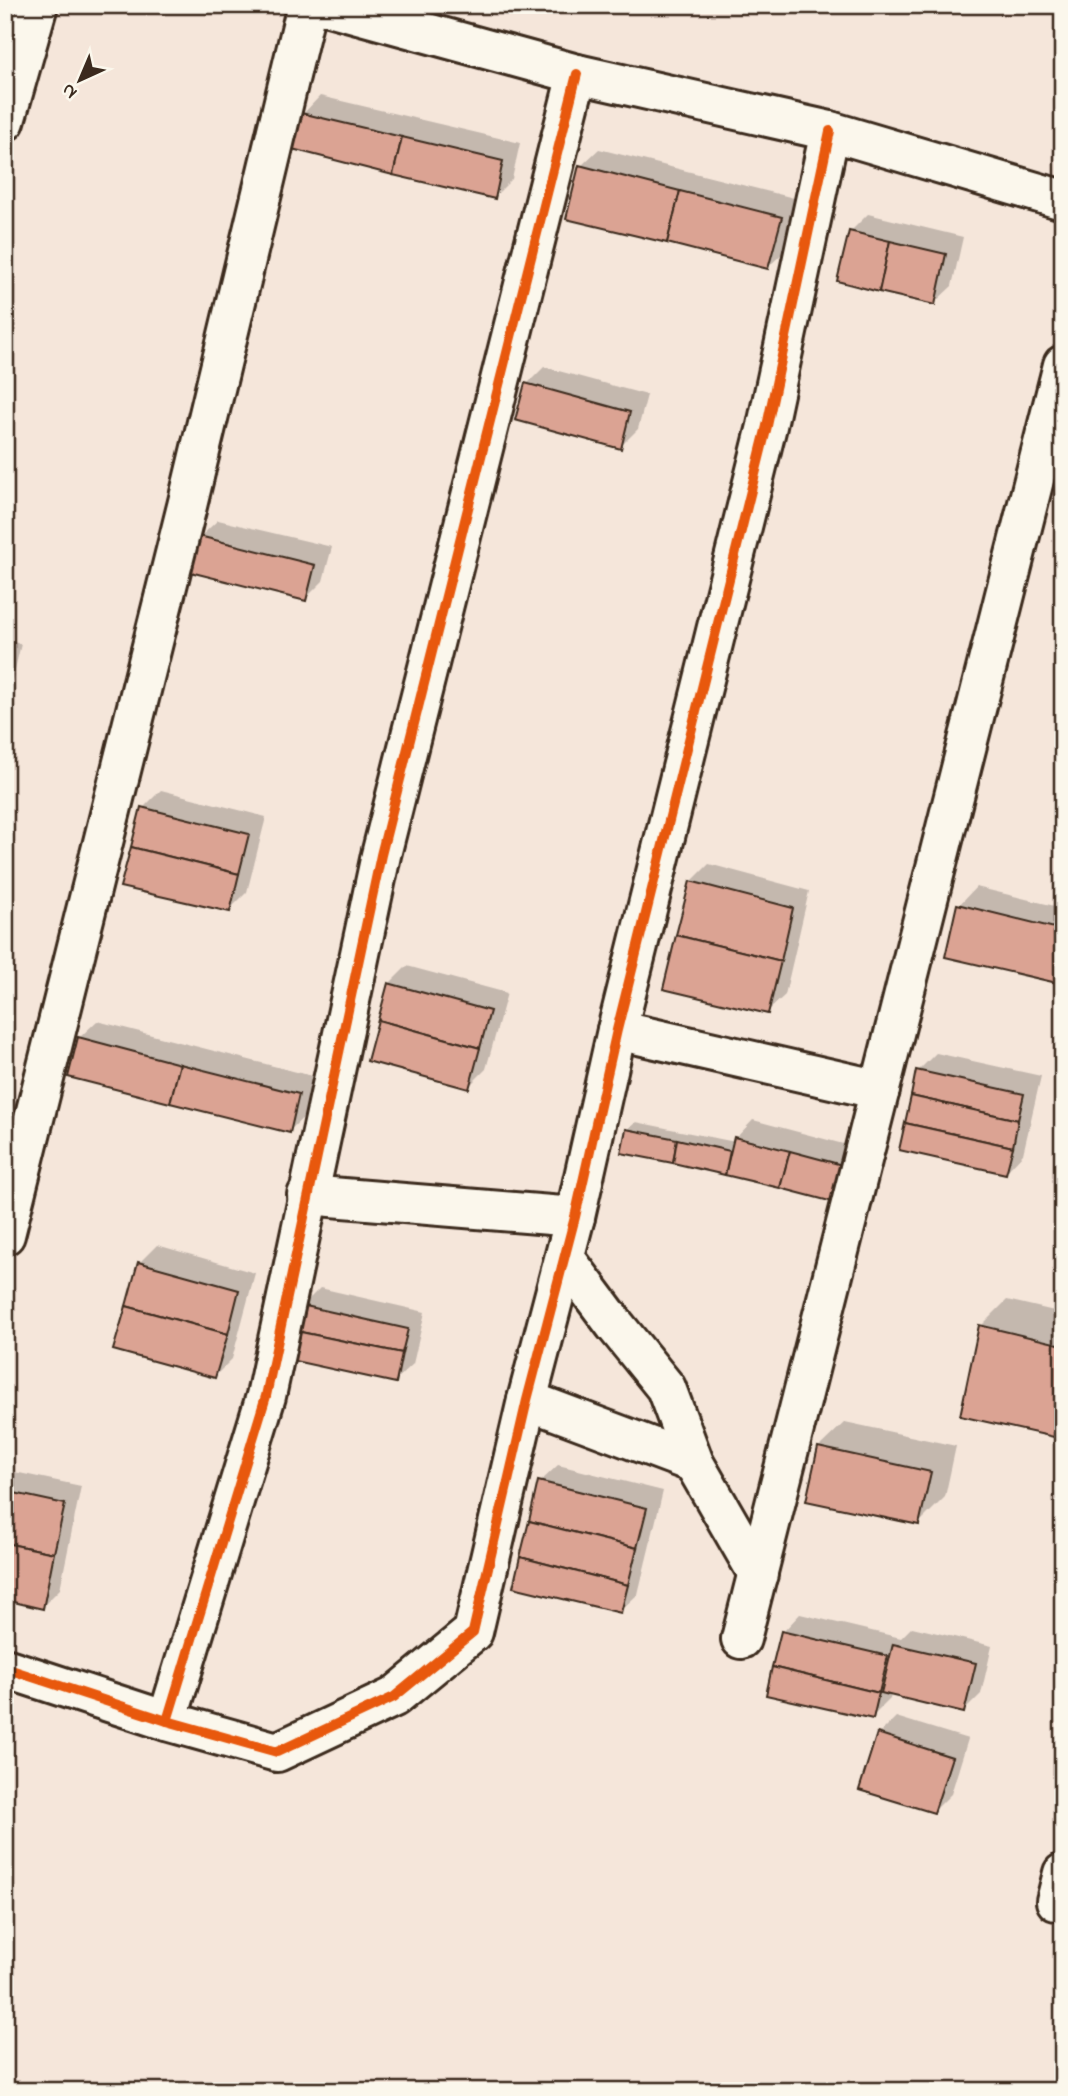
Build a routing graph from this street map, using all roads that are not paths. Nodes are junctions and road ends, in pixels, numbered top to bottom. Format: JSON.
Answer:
{"nodes":[{"id":1,"x":38,"y":5,"type":"edge"},
{"id":2,"x":307,"y":5,"type":"edge"},
{"id":3,"x":325,"y":5,"type":"edge"},
{"id":4,"x":577,"y":74,"type":"junction"},
{"id":5,"x":5,"y":121,"type":"edge"},
{"id":6,"x":830,"y":131,"type":"junction"},
{"id":7,"x":1063,"y":200,"type":"edge"},
{"id":8,"x":1063,"y":365,"type":"edge"},
{"id":9,"x":617,"y":1030,"type":"junction"},
{"id":10,"x":880,"y":1090,"type":"junction"},
{"id":11,"x":307,"y":1195,"type":"junction"},
{"id":12,"x":575,"y":1217,"type":"junction"},
{"id":13,"x":5,"y":1235,"type":"edge"},
{"id":14,"x":565,"y":1258,"type":"junction"},
{"id":15,"x":527,"y":1400,"type":"junction"},
{"id":16,"x":694,"y":1462,"type":"junction"},
{"id":17,"x":758,"y":1574,"type":"junction"},
{"id":18,"x":741,"y":1639,"type":"dead end"},
{"id":19,"x":5,"y":1668,"type":"edge"},
{"id":20,"x":167,"y":1721,"type":"junction"}],
"edges":[{"from":1,"to":5,"type":"street"},
{"from":2,"to":13,"type":"street"},
{"from":3,"to":4,"type":"street"},
{"from":4,"to":6,"type":"street"},
{"from":4,"to":11,"type":"street"},
{"from":6,"to":7,"type":"street"},
{"from":6,"to":9,"type":"street"},
{"from":8,"to":10,"type":"street"},
{"from":9,"to":10,"type":"street"},
{"from":9,"to":12,"type":"street"},
{"from":10,"to":17,"type":"street"},
{"from":11,"to":12,"type":"street"},
{"from":11,"to":20,"type":"street"},
{"from":12,"to":14,"type":"street"},
{"from":14,"to":15,"type":"street"},
{"from":14,"to":16,"type":"street"},
{"from":15,"to":16,"type":"street"},
{"from":15,"to":20,"type":"street"},
{"from":16,"to":17,"type":"street"},
{"from":17,"to":18,"type":"street"},
{"from":19,"to":20,"type":"street"}]}
